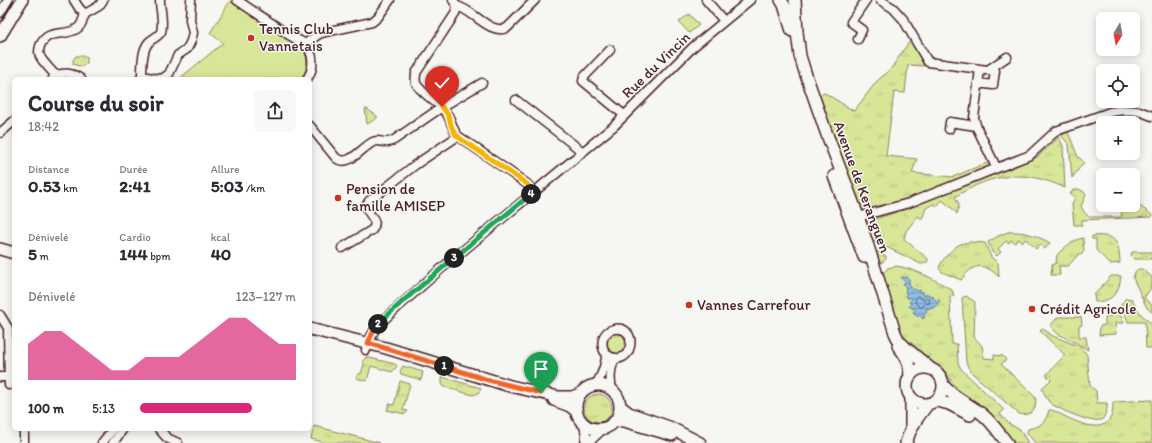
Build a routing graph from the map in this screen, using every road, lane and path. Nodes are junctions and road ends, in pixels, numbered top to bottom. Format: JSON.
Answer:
{"nodes":[{"id":1,"x":8,"y":0,"type":"edge"},
{"id":2,"x":74,"y":0,"type":"edge"},
{"id":3,"x":103,"y":0,"type":"edge"},
{"id":4,"x":160,"y":0,"type":"edge"},
{"id":5,"x":191,"y":0,"type":"edge"},
{"id":6,"x":237,"y":0,"type":"edge"},
{"id":7,"x":390,"y":0,"type":"edge"},
{"id":8,"x":535,"y":0,"type":"edge"},
{"id":9,"x":706,"y":0,"type":"edge"},
{"id":10,"x":750,"y":0,"type":"edge"},
{"id":11,"x":781,"y":0,"type":"edge"},
{"id":12,"x":794,"y":0,"type":"edge"},
{"id":13,"x":866,"y":0,"type":"edge"},
{"id":14,"x":880,"y":0,"type":"edge"},
{"id":15,"x":19,"y":1,"type":"edge"},
{"id":16,"x":455,"y":3,"type":"edge"},
{"id":17,"x":0,"y":13,"type":"edge"},
{"id":18,"x":85,"y":14,"type":"junction"},
{"id":19,"x":724,"y":21,"type":"junction"},
{"id":20,"x":0,"y":36,"type":"edge"},
{"id":21,"x":858,"y":39,"type":"dead end"},
{"id":22,"x":305,"y":44,"type":"junction"},
{"id":23,"x":610,"y":50,"type":"dead end"},
{"id":24,"x":1007,"y":57,"type":"dead end"},
{"id":25,"x":984,"y":69,"type":"junction"},
{"id":26,"x":54,"y":77,"type":"edge"},
{"id":27,"x":78,"y":77,"type":"edge"},
{"id":28,"x":141,"y":77,"type":"edge"},
{"id":29,"x":165,"y":77,"type":"edge"},
{"id":30,"x":308,"y":77,"type":"edge"},
{"id":31,"x":978,"y":83,"type":"junction"},
{"id":32,"x":482,"y":84,"type":"dead end"},
{"id":33,"x":516,"y":100,"type":"dead end"},
{"id":34,"x":442,"y":107,"type":"junction"},
{"id":35,"x":624,"y":115,"type":"junction"},
{"id":36,"x":1152,"y":116,"type":"edge"},
{"id":37,"x":12,"y":123,"type":"edge"},
{"id":38,"x":976,"y":126,"type":"junction"},
{"id":39,"x":312,"y":128,"type":"edge"},
{"id":40,"x":949,"y":130,"type":"dead end"},
{"id":41,"x":0,"y":133,"type":"edge"},
{"id":42,"x":458,"y":136,"type":"junction"},
{"id":43,"x":583,"y":152,"type":"junction"},
{"id":44,"x":996,"y":167,"type":"junction"},
{"id":45,"x":534,"y":192,"type":"junction"},
{"id":46,"x":858,"y":217,"type":"junction"},
{"id":47,"x":342,"y":248,"type":"dead end"},
{"id":48,"x":0,"y":249,"type":"edge"},
{"id":49,"x":12,"y":252,"type":"edge"},
{"id":50,"x":0,"y":315,"type":"edge"},
{"id":51,"x":11,"y":329,"type":"edge"},
{"id":52,"x":312,"y":330,"type":"edge"},
{"id":53,"x":312,"y":336,"type":"edge"},
{"id":54,"x":367,"y":347,"type":"junction"},
{"id":55,"x":606,"y":354,"type":"junction"},
{"id":56,"x":616,"y":358,"type":"junction"},
{"id":57,"x":931,"y":369,"type":"junction"},
{"id":58,"x":910,"y":376,"type":"junction"},
{"id":59,"x":0,"y":377,"type":"edge"},
{"id":60,"x":11,"y":382,"type":"edge"},
{"id":61,"x":0,"y":385,"type":"edge"},
{"id":62,"x":594,"y":386,"type":"junction"},
{"id":63,"x":944,"y":386,"type":"junction"},
{"id":64,"x":612,"y":391,"type":"junction"},
{"id":65,"x":580,"y":394,"type":"junction"},
{"id":66,"x":911,"y":398,"type":"junction"},
{"id":67,"x":932,"y":403,"type":"junction"},
{"id":68,"x":620,"y":406,"type":"junction"},
{"id":69,"x":576,"y":411,"type":"junction"},
{"id":70,"x":615,"y":421,"type":"junction"},
{"id":71,"x":584,"y":424,"type":"junction"},
{"id":72,"x":604,"y":428,"type":"junction"},
{"id":73,"x":911,"y":429,"type":"junction"},
{"id":74,"x":24,"y":431,"type":"edge"},
{"id":75,"x":111,"y":431,"type":"edge"},
{"id":76,"x":122,"y":431,"type":"edge"},
{"id":77,"x":160,"y":431,"type":"edge"},
{"id":78,"x":24,"y":443,"type":"edge"},
{"id":79,"x":102,"y":443,"type":"edge"},
{"id":80,"x":113,"y":443,"type":"edge"},
{"id":81,"x":178,"y":443,"type":"edge"},
{"id":82,"x":585,"y":443,"type":"edge"},
{"id":83,"x":588,"y":443,"type":"edge"},
{"id":84,"x":691,"y":443,"type":"edge"},
{"id":85,"x":700,"y":443,"type":"edge"},
{"id":86,"x":906,"y":443,"type":"edge"},
{"id":87,"x":998,"y":443,"type":"edge"},
{"id":88,"x":1007,"y":443,"type":"edge"}],
"edges":[{"from":1,"to":17,"type":"street"},
{"from":2,"to":18,"type":"street"},
{"from":3,"to":18,"type":"street"},
{"from":4,"to":28,"type":"street"},
{"from":5,"to":29,"type":"street"},
{"from":6,"to":22,"type":"street"},
{"from":7,"to":22,"type":"street"},
{"from":8,"to":16,"type":"street"},
{"from":9,"to":19,"type":"street"},
{"from":10,"to":19,"type":"street","name":"Rue du Vincin"},
{"from":11,"to":58,"type":"main road","name":"Avenue de Keranguen"},
{"from":12,"to":46,"type":"main road","name":"Avenue de Keranguen"},
{"from":13,"to":21,"type":"street"},
{"from":14,"to":25,"type":"street"},
{"from":15,"to":20,"type":"main road"},
{"from":16,"to":34,"type":"street"},
{"from":18,"to":26,"type":"street"},
{"from":19,"to":35,"type":"street","name":"Rue du Vincin"},
{"from":22,"to":30,"type":"street"},
{"from":23,"to":35,"type":"street"},
{"from":24,"to":25,"type":"street"},
{"from":25,"to":31,"type":"street"},
{"from":25,"to":31,"type":"street"},
{"from":26,"to":27,"type":"street"},
{"from":31,"to":38,"type":"street"},
{"from":32,"to":34,"type":"street"},
{"from":33,"to":43,"type":"street"},
{"from":34,"to":39,"type":"street"},
{"from":34,"to":42,"type":"street"},
{"from":35,"to":43,"type":"street","name":"Rue du Vincin"},
{"from":36,"to":44,"type":"street"},
{"from":37,"to":41,"type":"street"},
{"from":38,"to":40,"type":"street"},
{"from":38,"to":44,"type":"street"},
{"from":42,"to":45,"type":"street"},
{"from":42,"to":47,"type":"street"},
{"from":43,"to":45,"type":"street","name":"Rue du Vincin"},
{"from":44,"to":46,"type":"street"},
{"from":45,"to":54,"type":"street","name":"Rue du Vincin"},
{"from":46,"to":57,"type":"main road","name":"Avenue de Keranguen"},
{"from":48,"to":49,"type":"main road"},
{"from":50,"to":51,"type":"street"},
{"from":51,"to":60,"type":"street"},
{"from":52,"to":54,"type":"main road"},
{"from":53,"to":54,"type":"main road"},
{"from":54,"to":65,"type":"main road"},
{"from":54,"to":69,"type":"main road"},
{"from":55,"to":56,"type":"street"},
{"from":55,"to":56,"type":"street"},
{"from":55,"to":62,"type":"street"},
{"from":56,"to":64,"type":"street"},
{"from":57,"to":58,"type":"main road"},
{"from":57,"to":63,"type":"main road"},
{"from":58,"to":66,"type":"main road"},
{"from":59,"to":60,"type":"street"},
{"from":60,"to":61,"type":"street"},
{"from":62,"to":64,"type":"main road"},
{"from":62,"to":65,"type":"main road"},
{"from":63,"to":67,"type":"main road"},
{"from":63,"to":88,"type":"main road"},
{"from":64,"to":68,"type":"main road"},
{"from":65,"to":69,"type":"main road"},
{"from":66,"to":67,"type":"main road"},
{"from":66,"to":73,"type":"main road"},
{"from":67,"to":73,"type":"main road"},
{"from":67,"to":87,"type":"main road"},
{"from":68,"to":70,"type":"main road"},
{"from":68,"to":85,"type":"main road"},
{"from":69,"to":71,"type":"main road"},
{"from":70,"to":72,"type":"main road"},
{"from":70,"to":84,"type":"main road"},
{"from":71,"to":72,"type":"main road"},
{"from":71,"to":82,"type":"street"},
{"from":72,"to":83,"type":"street"},
{"from":73,"to":86,"type":"main road"},
{"from":74,"to":78,"type":"street"},
{"from":75,"to":79,"type":"street"},
{"from":76,"to":80,"type":"street"},
{"from":77,"to":81,"type":"street"}]}
